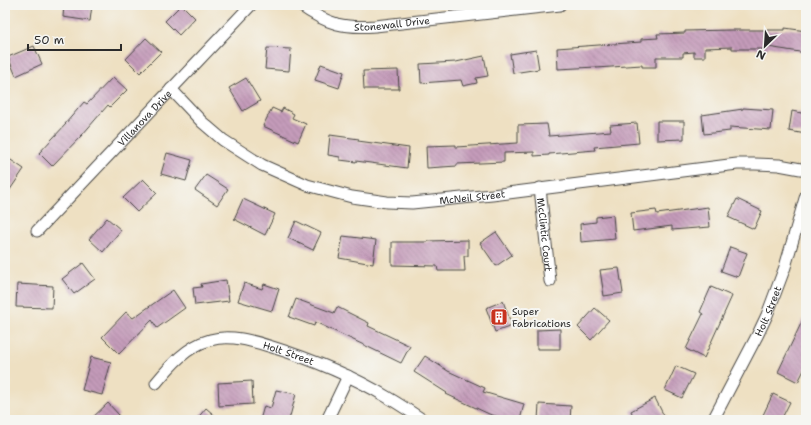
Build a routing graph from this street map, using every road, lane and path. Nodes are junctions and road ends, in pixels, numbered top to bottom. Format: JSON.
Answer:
{"nodes":[{"id":1,"x":251,"y":5,"type":"edge"},
{"id":2,"x":300,"y":5,"type":"edge"},
{"id":3,"x":560,"y":5,"type":"edge"},
{"id":4,"x":171,"y":89,"type":"junction"},
{"id":5,"x":806,"y":170,"type":"edge"},
{"id":6,"x":540,"y":188,"type":"junction"},
{"id":7,"x":806,"y":195,"type":"edge"},
{"id":8,"x":37,"y":231,"type":"dead end"},
{"id":9,"x":550,"y":281,"type":"dead end"},
{"id":10,"x":348,"y":376,"type":"junction"},
{"id":11,"x":156,"y":383,"type":"dead end"},
{"id":12,"x":327,"y":420,"type":"edge"},
{"id":13,"x":423,"y":420,"type":"edge"},
{"id":14,"x":713,"y":420,"type":"edge"}],
"edges":[{"from":1,"to":4,"type":"street","name":"Villanova Drive"},
{"from":2,"to":3,"type":"street","name":"Stonewall Drive"},
{"from":4,"to":6,"type":"street","name":"McNeil Street"},
{"from":4,"to":8,"type":"street","name":"Villanova Drive"},
{"from":5,"to":6,"type":"street","name":"McNeil Street"},
{"from":6,"to":9,"type":"street","name":"McClintic Court"},
{"from":7,"to":14,"type":"street","name":"Holt Street"},
{"from":10,"to":11,"type":"street","name":"Holt Street"},
{"from":10,"to":12,"type":"street"},
{"from":10,"to":13,"type":"street","name":"Holt Street"}]}
